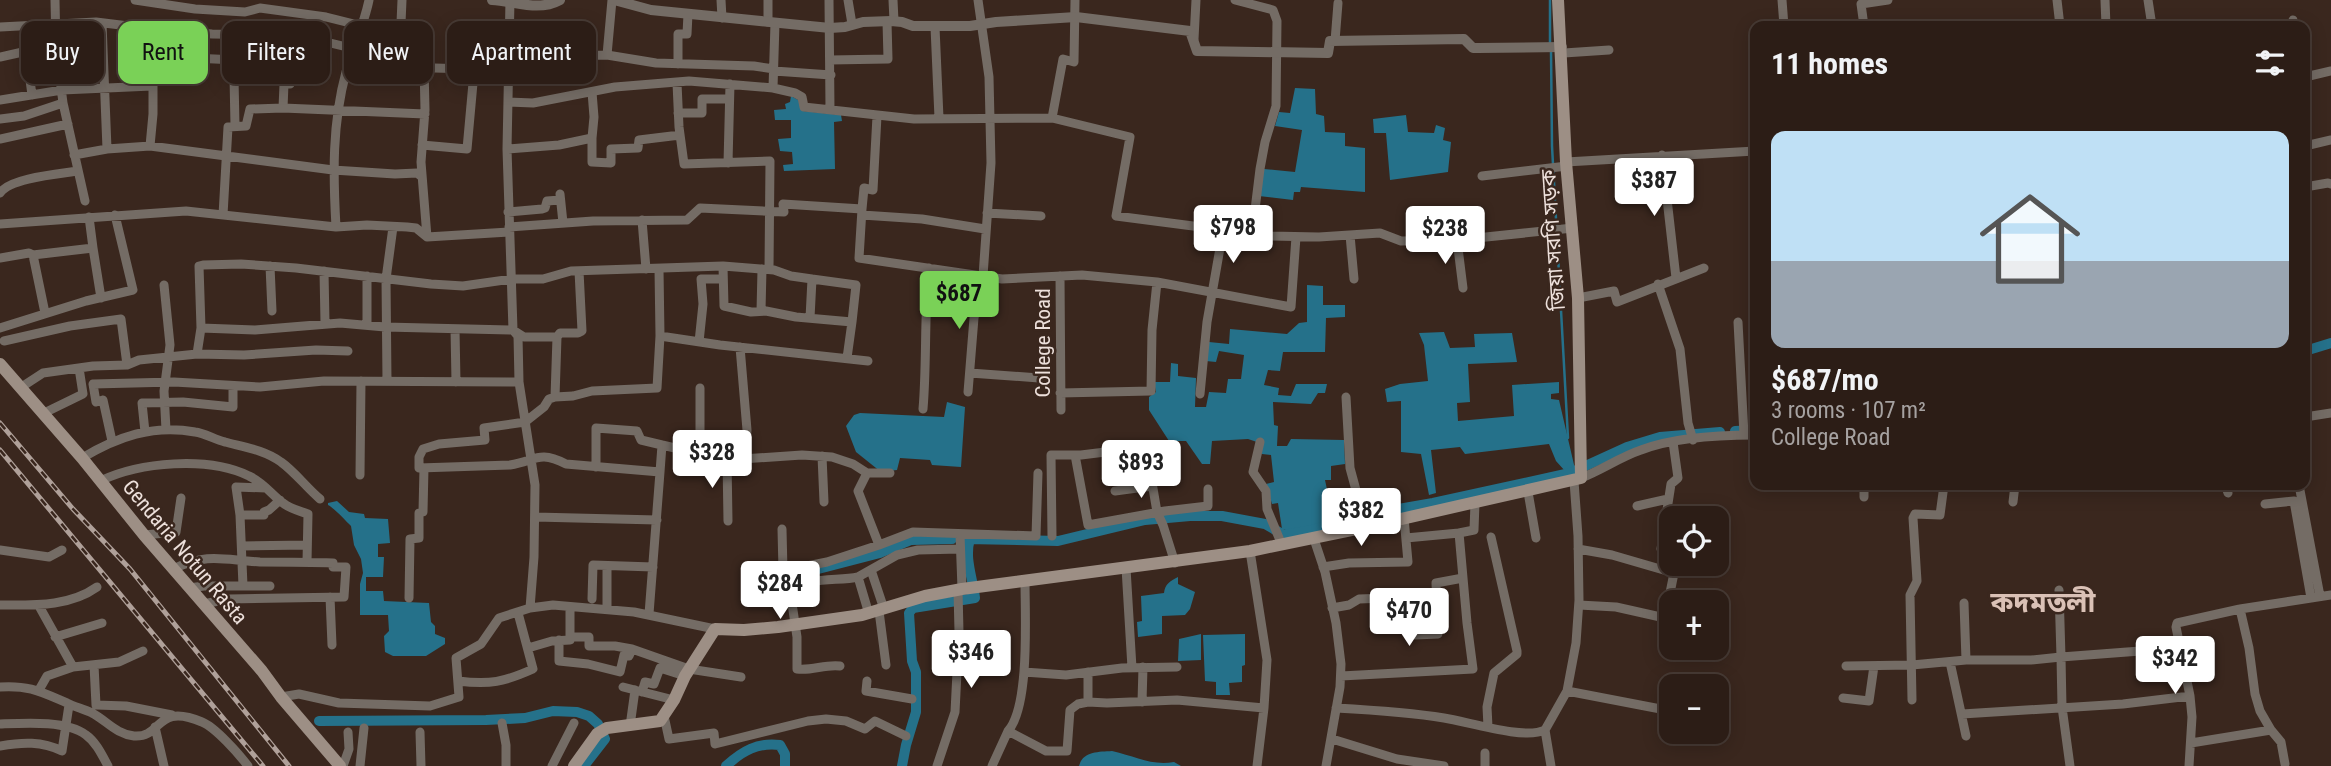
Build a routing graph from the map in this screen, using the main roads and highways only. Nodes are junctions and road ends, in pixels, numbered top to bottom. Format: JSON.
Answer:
{"nodes":[{"id":1,"x":1558,"y":0,"type":"edge"},
{"id":2,"x":0,"y":364,"type":"edge"},
{"id":3,"x":342,"y":766,"type":"edge"},
{"id":4,"x":574,"y":766,"type":"edge"}],
"edges":[{"from":1,"to":4,"type":"main road","name":"জিয়া সরণি সড়ক"},
{"from":2,"to":3,"type":"main road","name":"Gendaria Notun Rasta"}]}
